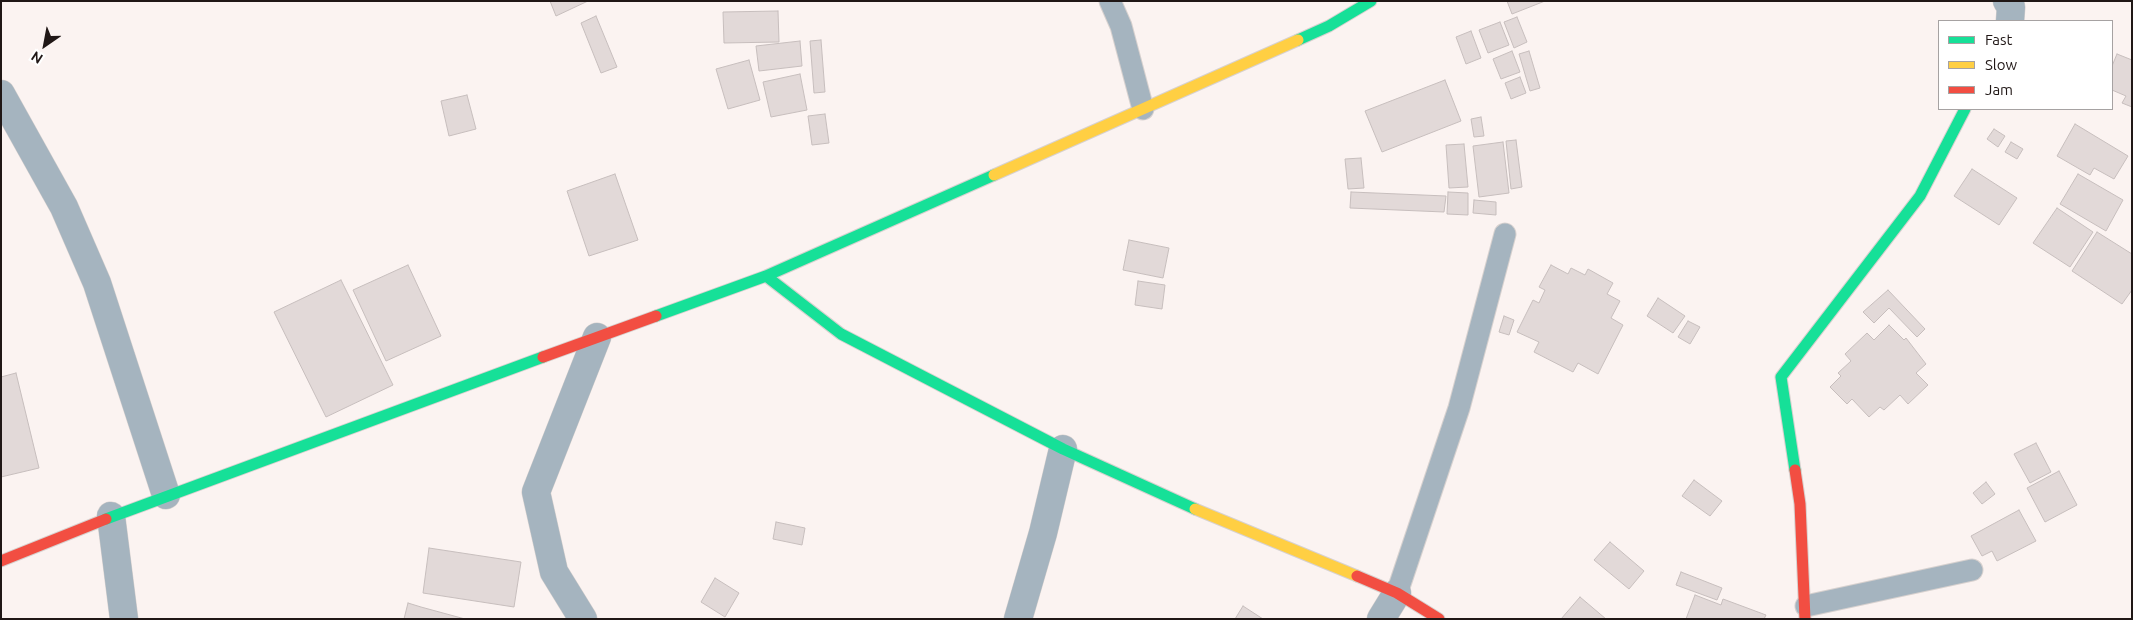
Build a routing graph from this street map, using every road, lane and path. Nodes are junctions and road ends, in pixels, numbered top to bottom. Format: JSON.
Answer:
{"nodes":[{"id":1,"x":1110,"y":1,"type":"edge"},
{"id":2,"x":1371,"y":1,"type":"edge"},
{"id":3,"x":2007,"y":1,"type":"edge"},
{"id":4,"x":2010,"y":20,"type":"edge"},
{"id":5,"x":1,"y":94,"type":"edge"},
{"id":6,"x":1143,"y":109,"type":"junction"},
{"id":7,"x":1964,"y":110,"type":"edge"},
{"id":8,"x":1505,"y":234,"type":"dead end"},
{"id":9,"x":766,"y":276,"type":"junction"},
{"id":10,"x":597,"y":337,"type":"junction"},
{"id":11,"x":1063,"y":449,"type":"junction"},
{"id":12,"x":166,"y":494,"type":"junction"},
{"id":13,"x":111,"y":516,"type":"junction"},
{"id":14,"x":1,"y":561,"type":"edge"},
{"id":15,"x":1972,"y":570,"type":"dead end"},
{"id":16,"x":1397,"y":593,"type":"junction"},
{"id":17,"x":1805,"y":612,"type":"edge"},
{"id":18,"x":124,"y":619,"type":"edge"},
{"id":19,"x":583,"y":619,"type":"edge"},
{"id":20,"x":1018,"y":619,"type":"edge"},
{"id":21,"x":1381,"y":619,"type":"edge"},
{"id":22,"x":1438,"y":619,"type":"edge"}],
"edges":[{"from":1,"to":6,"type":"lane"},
{"from":2,"to":6,"type":"street"},
{"from":3,"to":4,"type":"street"},
{"from":5,"to":12,"type":"street"},
{"from":6,"to":9,"type":"street"},
{"from":7,"to":17,"type":"street"},
{"from":8,"to":16,"type":"lane"},
{"from":9,"to":10,"type":"street"},
{"from":9,"to":11,"type":"street"},
{"from":10,"to":12,"type":"street"},
{"from":10,"to":19,"type":"street"},
{"from":11,"to":16,"type":"street"},
{"from":11,"to":20,"type":"street"},
{"from":12,"to":13,"type":"street"},
{"from":13,"to":14,"type":"street"},
{"from":13,"to":18,"type":"street"},
{"from":15,"to":17,"type":"lane"},
{"from":16,"to":21,"type":"street"},
{"from":16,"to":22,"type":"street"}]}
